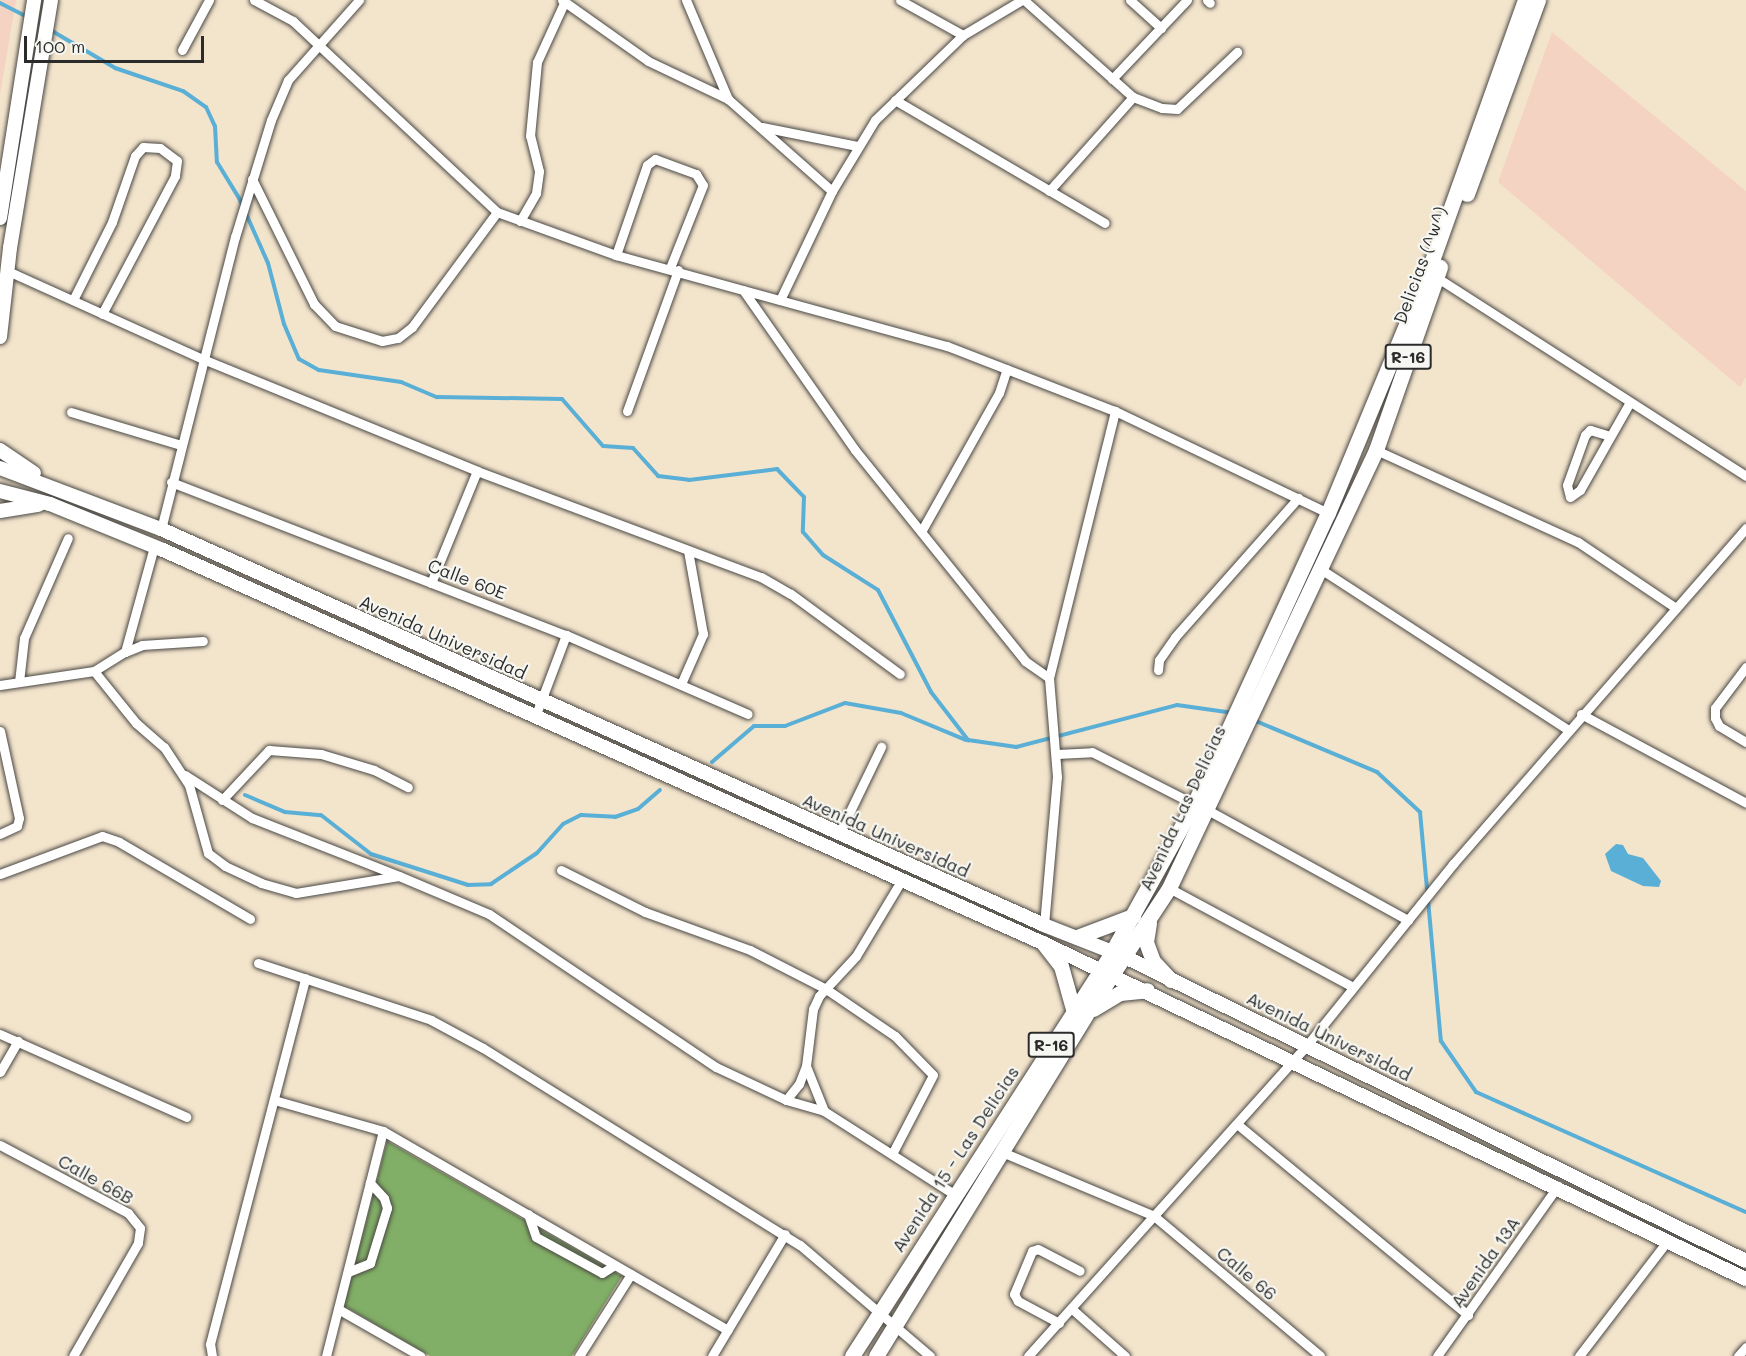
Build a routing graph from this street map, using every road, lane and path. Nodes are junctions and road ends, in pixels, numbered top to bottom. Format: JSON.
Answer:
{"nodes":[{"id":1,"x":34,"y":0,"type":"edge"},
{"id":2,"x":51,"y":0,"type":"edge"},
{"id":3,"x":209,"y":0,"type":"edge"},
{"id":4,"x":254,"y":0,"type":"edge"},
{"id":5,"x":359,"y":0,"type":"edge"},
{"id":6,"x":686,"y":0,"type":"edge"},
{"id":7,"x":900,"y":0,"type":"edge"},
{"id":8,"x":1023,"y":0,"type":"edge"},
{"id":9,"x":1130,"y":0,"type":"edge"},
{"id":10,"x":1187,"y":0,"type":"edge"},
{"id":11,"x":1525,"y":0,"type":"edge"},
{"id":12,"x":1538,"y":0,"type":"edge"},
{"id":13,"x":563,"y":2,"type":"edge"},
{"id":14,"x":1161,"y":28,"type":"junction"},
{"id":15,"x":963,"y":35,"type":"junction"},
{"id":16,"x":317,"y":44,"type":"junction"},
{"id":17,"x":183,"y":50,"type":"dead end"},
{"id":18,"x":1238,"y":52,"type":"dead end"},
{"id":19,"x":1112,"y":79,"type":"junction"},
{"id":20,"x":1133,"y":97,"type":"junction"},
{"id":21,"x":728,"y":99,"type":"junction"},
{"id":22,"x":895,"y":100,"type":"junction"},
{"id":23,"x":760,"y":127,"type":"junction"},
{"id":24,"x":857,"y":146,"type":"junction"},
{"id":25,"x":252,"y":179,"type":"junction"},
{"id":26,"x":832,"y":191,"type":"junction"},
{"id":27,"x":1049,"y":191,"type":"junction"},
{"id":28,"x":497,"y":212,"type":"junction"},
{"id":29,"x":0,"y":218,"type":"edge"},
{"id":30,"x":520,"y":221,"type":"junction"},
{"id":31,"x":1105,"y":223,"type":"dead end"},
{"id":32,"x":616,"y":255,"type":"junction"},
{"id":33,"x":674,"y":269,"type":"junction"},
{"id":34,"x":5,"y":272,"type":"edge"},
{"id":35,"x":1432,"y":274,"type":"junction"},
{"id":36,"x":743,"y":290,"type":"junction"},
{"id":37,"x":73,"y":300,"type":"junction"},
{"id":38,"x":780,"y":300,"type":"junction"},
{"id":39,"x":102,"y":314,"type":"junction"},
{"id":40,"x":0,"y":337,"type":"edge"},
{"id":41,"x":203,"y":359,"type":"junction"},
{"id":42,"x":1007,"y":369,"type":"junction"},
{"id":43,"x":1630,"y":402,"type":"junction"},
{"id":44,"x":627,"y":411,"type":"dead end"},
{"id":45,"x":1115,"y":411,"type":"junction"},
{"id":46,"x":71,"y":412,"type":"dead end"},
{"id":47,"x":1610,"y":436,"type":"junction"},
{"id":48,"x":181,"y":445,"type":"junction"},
{"id":49,"x":0,"y":450,"type":"edge"},
{"id":50,"x":1376,"y":450,"type":"junction"},
{"id":51,"x":0,"y":468,"type":"edge"},
{"id":52,"x":477,"y":471,"type":"junction"},
{"id":53,"x":1746,"y":476,"type":"edge"},
{"id":54,"x":171,"y":482,"type":"junction"},
{"id":55,"x":58,"y":489,"type":"junction"},
{"id":56,"x":0,"y":491,"type":"edge"},
{"id":57,"x":1298,"y":498,"type":"junction"},
{"id":58,"x":50,"y":504,"type":"junction"},
{"id":59,"x":0,"y":511,"type":"edge"},
{"id":60,"x":1328,"y":513,"type":"junction"},
{"id":61,"x":1746,"y":528,"type":"edge"},
{"id":62,"x":161,"y":529,"type":"junction"},
{"id":63,"x":922,"y":530,"type":"junction"},
{"id":64,"x":68,"y":538,"type":"dead end"},
{"id":65,"x":154,"y":547,"type":"junction"},
{"id":66,"x":688,"y":551,"type":"junction"},
{"id":67,"x":1322,"y":570,"type":"junction"},
{"id":68,"x":431,"y":583,"type":"junction"},
{"id":69,"x":1676,"y":608,"type":"junction"},
{"id":70,"x":566,"y":635,"type":"junction"},
{"id":71,"x":203,"y":641,"type":"dead end"},
{"id":72,"x":125,"y":652,"type":"junction"},
{"id":73,"x":1746,"y":667,"type":"edge"},
{"id":74,"x":1158,"y":670,"type":"dead end"},
{"id":75,"x":94,"y":671,"type":"junction"},
{"id":76,"x":900,"y":674,"type":"dead end"},
{"id":77,"x":1049,"y":678,"type":"junction"},
{"id":78,"x":19,"y":682,"type":"junction"},
{"id":79,"x":681,"y":684,"type":"junction"},
{"id":80,"x":0,"y":685,"type":"edge"},
{"id":81,"x":1248,"y":700,"type":"junction"},
{"id":82,"x":542,"y":702,"type":"junction"},
{"id":83,"x":748,"y":714,"type":"dead end"},
{"id":84,"x":1581,"y":714,"type":"junction"},
{"id":85,"x":535,"y":717,"type":"junction"},
{"id":86,"x":1568,"y":730,"type":"junction"},
{"id":87,"x":0,"y":731,"type":"edge"},
{"id":88,"x":1746,"y":742,"type":"edge"},
{"id":89,"x":881,"y":747,"type":"dead end"},
{"id":90,"x":1056,"y":750,"type":"junction"},
{"id":91,"x":179,"y":771,"type":"junction"},
{"id":92,"x":408,"y":787,"type":"dead end"},
{"id":93,"x":222,"y":800,"type":"junction"},
{"id":94,"x":1746,"y":803,"type":"edge"},
{"id":95,"x":1199,"y":806,"type":"junction"},
{"id":96,"x":0,"y":834,"type":"edge"},
{"id":97,"x":839,"y":834,"type":"junction"},
{"id":98,"x":561,"y":870,"type":"dead end"},
{"id":99,"x":0,"y":873,"type":"edge"},
{"id":100,"x":399,"y":876,"type":"junction"},
{"id":101,"x":901,"y":881,"type":"junction"},
{"id":102,"x":1169,"y":888,"type":"junction"},
{"id":103,"x":1133,"y":916,"type":"junction"},
{"id":104,"x":1149,"y":918,"type":"junction"},
{"id":105,"x":1409,"y":918,"type":"junction"},
{"id":106,"x":250,"y":919,"type":"dead end"},
{"id":107,"x":1044,"y":925,"type":"junction"},
{"id":108,"x":1077,"y":937,"type":"junction"},
{"id":109,"x":1043,"y":943,"type":"junction"},
{"id":110,"x":1119,"y":954,"type":"junction"},
{"id":111,"x":258,"y":963,"type":"dead end"},
{"id":112,"x":1107,"y":972,"type":"junction"},
{"id":113,"x":305,"y":978,"type":"junction"},
{"id":114,"x":1171,"y":980,"type":"junction"},
{"id":115,"x":1353,"y":987,"type":"junction"},
{"id":116,"x":826,"y":989,"type":"junction"},
{"id":117,"x":1147,"y":990,"type":"junction"},
{"id":118,"x":1079,"y":1012,"type":"junction"},
{"id":119,"x":0,"y":1034,"type":"edge"},
{"id":120,"x":18,"y":1041,"type":"junction"},
{"id":121,"x":1307,"y":1045,"type":"junction"},
{"id":122,"x":1293,"y":1059,"type":"junction"},
{"id":123,"x":806,"y":1066,"type":"junction"},
{"id":124,"x":0,"y":1072,"type":"edge"},
{"id":125,"x":274,"y":1100,"type":"junction"},
{"id":126,"x":786,"y":1100,"type":"junction"},
{"id":127,"x":824,"y":1111,"type":"junction"},
{"id":128,"x":186,"y":1117,"type":"dead end"},
{"id":129,"x":1237,"y":1124,"type":"junction"},
{"id":130,"x":383,"y":1131,"type":"junction"},
{"id":131,"x":0,"y":1145,"type":"edge"},
{"id":132,"x":1002,"y":1152,"type":"junction"},
{"id":133,"x":892,"y":1154,"type":"junction"},
{"id":134,"x":370,"y":1183,"type":"junction"},
{"id":135,"x":1558,"y":1186,"type":"junction"},
{"id":136,"x":957,"y":1196,"type":"junction"},
{"id":137,"x":528,"y":1214,"type":"junction"},
{"id":138,"x":1154,"y":1216,"type":"junction"},
{"id":139,"x":785,"y":1234,"type":"junction"},
{"id":140,"x":1668,"y":1240,"type":"junction"},
{"id":141,"x":1746,"y":1262,"type":"edge"},
{"id":142,"x":615,"y":1265,"type":"junction"},
{"id":143,"x":1080,"y":1271,"type":"dead end"},
{"id":144,"x":348,"y":1272,"type":"junction"},
{"id":145,"x":631,"y":1274,"type":"junction"},
{"id":146,"x":1746,"y":1279,"type":"edge"},
{"id":147,"x":338,"y":1309,"type":"junction"},
{"id":148,"x":1072,"y":1309,"type":"junction"},
{"id":149,"x":879,"y":1312,"type":"junction"},
{"id":150,"x":1468,"y":1315,"type":"junction"},
{"id":151,"x":1059,"y":1323,"type":"junction"},
{"id":152,"x":896,"y":1326,"type":"junction"},
{"id":153,"x":728,"y":1330,"type":"junction"},
{"id":154,"x":1746,"y":1347,"type":"edge"},
{"id":155,"x":73,"y":1356,"type":"edge"},
{"id":156,"x":212,"y":1356,"type":"edge"},
{"id":157,"x":326,"y":1356,"type":"edge"},
{"id":158,"x":420,"y":1356,"type":"edge"},
{"id":159,"x":579,"y":1356,"type":"edge"},
{"id":160,"x":712,"y":1356,"type":"edge"},
{"id":161,"x":852,"y":1356,"type":"edge"},
{"id":162,"x":876,"y":1356,"type":"edge"},
{"id":163,"x":930,"y":1356,"type":"edge"},
{"id":164,"x":1028,"y":1356,"type":"edge"},
{"id":165,"x":1125,"y":1356,"type":"edge"},
{"id":166,"x":1320,"y":1356,"type":"edge"},
{"id":167,"x":1437,"y":1356,"type":"edge"},
{"id":168,"x":1579,"y":1356,"type":"edge"},
{"id":169,"x":1738,"y":1356,"type":"edge"}],
"edges":[{"from":1,"to":29,"type":"street"},
{"from":2,"to":34,"type":"street"},
{"from":3,"to":17,"type":"street"},
{"from":4,"to":16,"type":"street"},
{"from":5,"to":16,"type":"street"},
{"from":6,"to":21,"type":"street"},
{"from":7,"to":15,"type":"street"},
{"from":8,"to":15,"type":"street"},
{"from":8,"to":19,"type":"street"},
{"from":9,"to":14,"type":"street"},
{"from":10,"to":14,"type":"street"},
{"from":11,"to":35,"type":"main road","name":"Delicias (^w^)","number":"R-16"},
{"from":12,"to":35,"type":"main road","name":"Delicias (^w^)","number":"R-16"},
{"from":13,"to":21,"type":"street"},
{"from":13,"to":30,"type":"street"},
{"from":14,"to":19,"type":"street"},
{"from":15,"to":22,"type":"street"},
{"from":16,"to":25,"type":"street"},
{"from":16,"to":28,"type":"street"},
{"from":18,"to":20,"type":"street"},
{"from":19,"to":20,"type":"street"},
{"from":20,"to":27,"type":"street"},
{"from":21,"to":23,"type":"street"},
{"from":22,"to":24,"type":"street"},
{"from":22,"to":27,"type":"street"},
{"from":23,"to":24,"type":"street"},
{"from":23,"to":26,"type":"street"},
{"from":24,"to":26,"type":"street"},
{"from":25,"to":28,"type":"street"},
{"from":25,"to":41,"type":"street"},
{"from":26,"to":38,"type":"street"},
{"from":27,"to":31,"type":"street"},
{"from":28,"to":30,"type":"street"},
{"from":30,"to":32,"type":"street"},
{"from":32,"to":33,"type":"street"},
{"from":32,"to":33,"type":"street"},
{"from":33,"to":36,"type":"street"},
{"from":33,"to":44,"type":"street"},
{"from":34,"to":37,"type":"street"},
{"from":34,"to":40,"type":"street"},
{"from":35,"to":43,"type":"street"},
{"from":35,"to":50,"type":"main road","name":"Delicias (^w^)","number":"R-16"},
{"from":35,"to":60,"type":"main road","name":"Delicias (^w^)","number":"R-16"},
{"from":36,"to":38,"type":"street"},
{"from":36,"to":63,"type":"street"},
{"from":37,"to":39,"type":"street"},
{"from":37,"to":39,"type":"street"},
{"from":38,"to":42,"type":"street"},
{"from":39,"to":41,"type":"street"},
{"from":41,"to":48,"type":"street"},
{"from":41,"to":52,"type":"street"},
{"from":42,"to":45,"type":"street"},
{"from":42,"to":63,"type":"street"},
{"from":43,"to":47,"type":"street"},
{"from":43,"to":53,"type":"street"},
{"from":45,"to":57,"type":"street"},
{"from":45,"to":77,"type":"street"},
{"from":46,"to":48,"type":"street"},
{"from":47,"to":47,"type":"street"},
{"from":48,"to":54,"type":"street"},
{"from":49,"to":55,"type":"street"},
{"from":50,"to":67,"type":"main road","name":"Delicias (^w^)","number":"R-16"},
{"from":50,"to":69,"type":"street"},
{"from":51,"to":55,"type":"street","name":"Avenida Universidad"},
{"from":52,"to":66,"type":"street"},
{"from":52,"to":68,"type":"street"},
{"from":54,"to":62,"type":"street"},
{"from":54,"to":68,"type":"street","name":"Calle 60E"},
{"from":55,"to":62,"type":"street","name":"Avenida Universidad"},
{"from":56,"to":58,"type":"street","name":"Avenida Universidad"},
{"from":57,"to":60,"type":"street"},
{"from":57,"to":74,"type":"street"},
{"from":58,"to":59,"type":"street"},
{"from":58,"to":65,"type":"street","name":"Avenida Universidad"},
{"from":60,"to":81,"type":"main road","name":"Delicias (^w^)","number":"R-16"},
{"from":61,"to":69,"type":"street"},
{"from":62,"to":82,"type":"street","name":"Avenida Universidad"},
{"from":63,"to":77,"type":"street"},
{"from":64,"to":78,"type":"street"},
{"from":65,"to":72,"type":"street"},
{"from":65,"to":85,"type":"street","name":"Avenida Universidad"},
{"from":66,"to":76,"type":"street"},
{"from":66,"to":79,"type":"street"},
{"from":67,"to":81,"type":"main road","name":"Delicias (^w^)","number":"R-16"},
{"from":67,"to":86,"type":"street"},
{"from":68,"to":70,"type":"street","name":"Calle 60E"},
{"from":69,"to":84,"type":"street"},
{"from":70,"to":79,"type":"street","name":"Calle 60E"},
{"from":70,"to":82,"type":"street"},
{"from":71,"to":72,"type":"street"},
{"from":72,"to":75,"type":"street"},
{"from":73,"to":88,"type":"street"},
{"from":75,"to":78,"type":"street"},
{"from":75,"to":91,"type":"street"},
{"from":77,"to":90,"type":"street"},
{"from":78,"to":80,"type":"street"},
{"from":79,"to":83,"type":"street","name":"Calle 60E"},
{"from":81,"to":95,"type":"main road","name":"Avenida Las Delicias","number":"R-16"},
{"from":82,"to":85,"type":"street"},
{"from":82,"to":97,"type":"street","name":"Avenida Universidad"},
{"from":84,"to":86,"type":"street"},
{"from":84,"to":94,"type":"street"},
{"from":85,"to":101,"type":"street","name":"Avenida Universidad"},
{"from":86,"to":105,"type":"street"},
{"from":87,"to":96,"type":"street"},
{"from":89,"to":97,"type":"street"},
{"from":90,"to":95,"type":"street"},
{"from":90,"to":107,"type":"street"},
{"from":91,"to":93,"type":"street"},
{"from":91,"to":100,"type":"street"},
{"from":92,"to":93,"type":"street"},
{"from":93,"to":100,"type":"street"},
{"from":95,"to":102,"type":"main road","name":"Avenida Las Delicias","number":"R-16"},
{"from":95,"to":103,"type":"main road","number":"R-16"},
{"from":95,"to":105,"type":"street"},
{"from":97,"to":107,"type":"street","name":"Avenida Universidad"},
{"from":98,"to":116,"type":"street"},
{"from":99,"to":106,"type":"street"},
{"from":100,"to":126,"type":"street"},
{"from":101,"to":109,"type":"street","name":"Avenida Universidad"},
{"from":101,"to":116,"type":"street"},
{"from":102,"to":104,"type":"main road","name":"Avenida Las Delicias","number":"R-16"},
{"from":102,"to":115,"type":"street"},
{"from":103,"to":108,"type":"main road"},
{"from":103,"to":110,"type":"main road","number":"R-16"},
{"from":104,"to":110,"type":"main road","name":"Avenida Las Delicias","number":"R-16"},
{"from":104,"to":114,"type":"main road"},
{"from":105,"to":115,"type":"street"},
{"from":107,"to":108,"type":"street","name":"Avenida Universidad"},
{"from":108,"to":110,"type":"street","name":"Avenida Universidad"},
{"from":109,"to":112,"type":"street","name":"Avenida Universidad"},
{"from":109,"to":118,"type":"main road"},
{"from":110,"to":112,"type":"main road","name":"Avenida Las Delicias","number":"R-16"},
{"from":110,"to":114,"type":"street","name":"Avenida Universidad"},
{"from":111,"to":113,"type":"street"},
{"from":112,"to":117,"type":"street","name":"Avenida Universidad"},
{"from":112,"to":118,"type":"main road","name":"Avenida Las Delicias","number":"R-16"},
{"from":113,"to":125,"type":"street"},
{"from":113,"to":139,"type":"street"},
{"from":114,"to":121,"type":"street","name":"Avenida Universidad"},
{"from":115,"to":121,"type":"street"},
{"from":116,"to":123,"type":"street"},
{"from":116,"to":133,"type":"street"},
{"from":117,"to":118,"type":"main road"},
{"from":117,"to":122,"type":"street","name":"Avenida Universidad"},
{"from":118,"to":132,"type":"main road","name":"Avenida Las Delicias","number":"R-16"},
{"from":118,"to":136,"type":"main road","name":"Avenida 15 - Las Delicias","number":"R-16"},
{"from":119,"to":120,"type":"street"},
{"from":120,"to":124,"type":"street"},
{"from":120,"to":128,"type":"street"},
{"from":121,"to":122,"type":"street"},
{"from":121,"to":141,"type":"street","name":"Avenida Universidad"},
{"from":122,"to":129,"type":"street"},
{"from":122,"to":135,"type":"street","name":"Avenida Universidad"},
{"from":123,"to":126,"type":"street"},
{"from":123,"to":127,"type":"street"},
{"from":125,"to":130,"type":"street"},
{"from":125,"to":156,"type":"street"},
{"from":126,"to":127,"type":"street"},
{"from":127,"to":133,"type":"street"},
{"from":129,"to":138,"type":"street"},
{"from":129,"to":150,"type":"street"},
{"from":130,"to":134,"type":"street"},
{"from":130,"to":137,"type":"street"},
{"from":131,"to":155,"type":"street","name":"Calle 66B"},
{"from":132,"to":138,"type":"street","name":"Calle 66"},
{"from":132,"to":152,"type":"main road","name":"Avenida Las Delicias","number":"R-16"},
{"from":133,"to":136,"type":"street"},
{"from":134,"to":144,"type":"street"},
{"from":134,"to":144,"type":"street"},
{"from":135,"to":140,"type":"street","name":"Avenida Universidad"},
{"from":135,"to":150,"type":"street","name":"Avenida 13A"},
{"from":136,"to":149,"type":"main road","name":"Avenida 15 - Las Delicias","number":"R-16"},
{"from":137,"to":142,"type":"street"},
{"from":137,"to":142,"type":"street"},
{"from":138,"to":148,"type":"street"},
{"from":138,"to":166,"type":"street","name":"Calle 66"},
{"from":139,"to":149,"type":"street"},
{"from":139,"to":153,"type":"street"},
{"from":140,"to":146,"type":"street","name":"Avenida Universidad"},
{"from":140,"to":168,"type":"street"},
{"from":142,"to":145,"type":"street"},
{"from":143,"to":151,"type":"street"},
{"from":144,"to":147,"type":"street"},
{"from":145,"to":153,"type":"street"},
{"from":145,"to":159,"type":"street"},
{"from":147,"to":157,"type":"street"},
{"from":147,"to":158,"type":"street"},
{"from":148,"to":151,"type":"street"},
{"from":148,"to":165,"type":"street"},
{"from":149,"to":152,"type":"street"},
{"from":149,"to":161,"type":"main road","name":"Avenida 15 - Las Delicias","number":"R-16"},
{"from":150,"to":167,"type":"street","name":"Avenida 13A"},
{"from":151,"to":164,"type":"street"},
{"from":152,"to":162,"type":"main road","name":"Avenida Las Delicias","number":"R-16"},
{"from":152,"to":163,"type":"street"},
{"from":153,"to":160,"type":"street"},
{"from":154,"to":169,"type":"street"}]}
